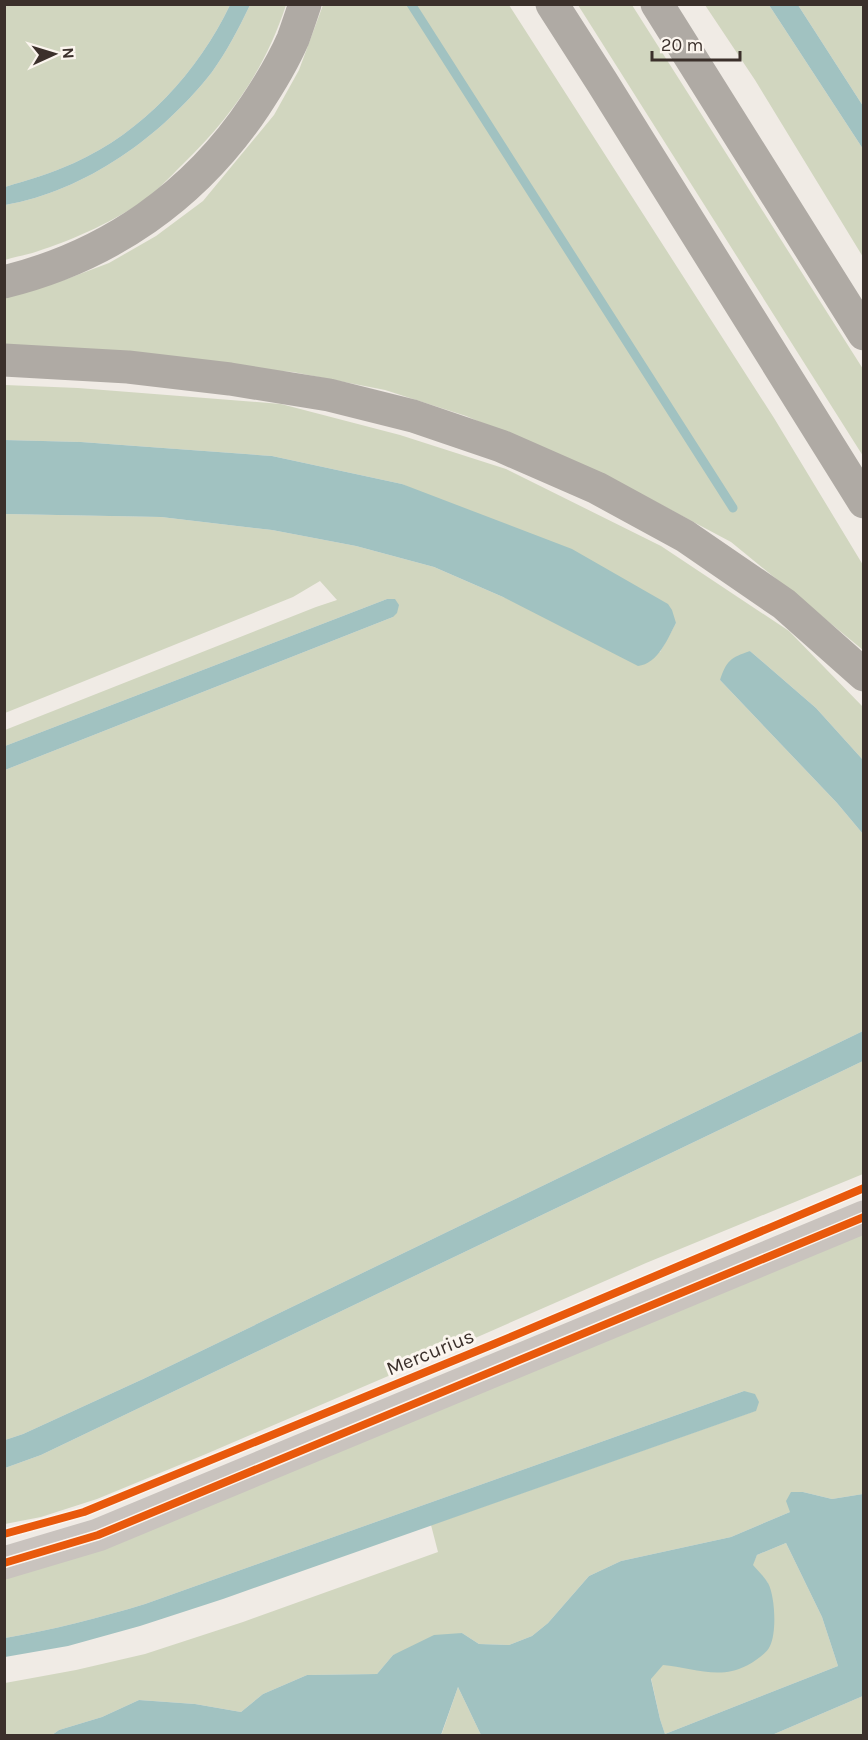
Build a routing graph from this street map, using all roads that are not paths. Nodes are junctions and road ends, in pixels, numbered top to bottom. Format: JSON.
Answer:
{"nodes":[{"id":1,"x":305,"y":4,"type":"edge"},
{"id":2,"x":552,"y":4,"type":"edge"},
{"id":3,"x":657,"y":4,"type":"edge"},
{"id":4,"x":4,"y":282,"type":"edge"},
{"id":5,"x":864,"y":334,"type":"edge"},
{"id":6,"x":4,"y":360,"type":"edge"},
{"id":7,"x":864,"y":502,"type":"edge"},
{"id":8,"x":864,"y":675,"type":"edge"},
{"id":9,"x":864,"y":1217,"type":"edge"},
{"id":10,"x":4,"y":1563,"type":"edge"}],
"edges":[{"from":1,"to":4,"type":"highway"},
{"from":2,"to":7,"type":"highway"},
{"from":3,"to":5,"type":"highway"},
{"from":6,"to":8,"type":"highway"},
{"from":9,"to":10,"type":"street"}]}
